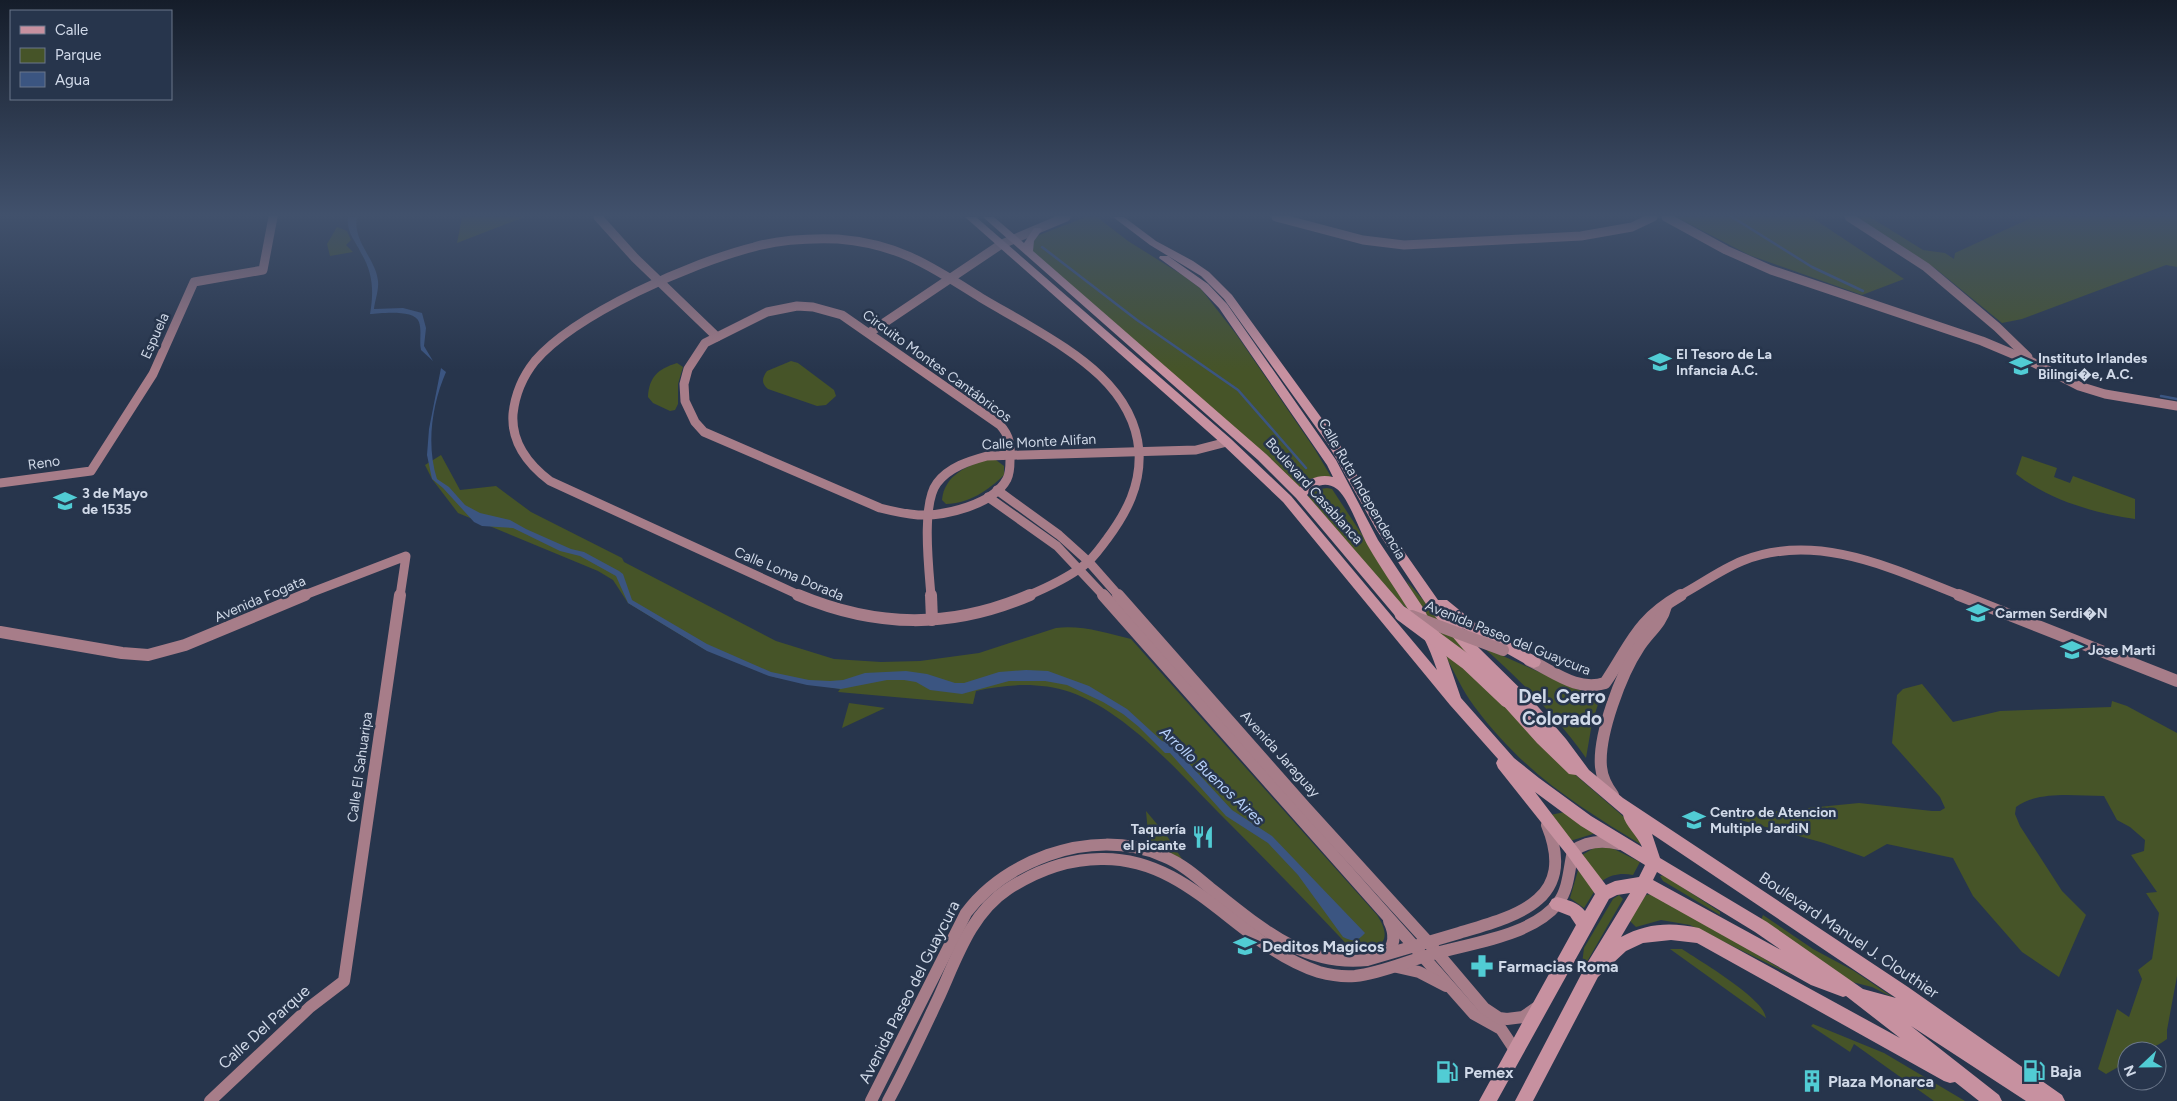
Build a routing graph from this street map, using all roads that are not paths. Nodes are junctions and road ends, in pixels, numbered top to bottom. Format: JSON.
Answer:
{"nodes":[{"id":1,"x":263,"y":268,"type":"edge"},
{"id":2,"x":646,"y":268,"type":"edge"},
{"id":3,"x":692,"y":268,"type":"edge"},
{"id":4,"x":933,"y":268,"type":"edge"},
{"id":5,"x":967,"y":268,"type":"edge"},
{"id":6,"x":1027,"y":268,"type":"edge"},
{"id":7,"x":1047,"y":268,"type":"edge"},
{"id":8,"x":1180,"y":268,"type":"edge"},
{"id":9,"x":1197,"y":268,"type":"edge"},
{"id":10,"x":1767,"y":268,"type":"edge"},
{"id":11,"x":1928,"y":268,"type":"edge"},
{"id":12,"x":952,"y":279,"type":"junction"},
{"id":13,"x":659,"y":282,"type":"junction"},
{"id":14,"x":1997,"y":327,"type":"junction"},
{"id":15,"x":869,"y":333,"type":"junction"},
{"id":16,"x":717,"y":337,"type":"junction"},
{"id":17,"x":1982,"y":341,"type":"junction"},
{"id":18,"x":2032,"y":362,"type":"junction"},
{"id":19,"x":1276,"y":380,"type":"junction"},
{"id":20,"x":2177,"y":406,"type":"edge"},
{"id":21,"x":1227,"y":442,"type":"junction"},
{"id":22,"x":1139,"y":452,"type":"junction"},
{"id":23,"x":1011,"y":456,"type":"junction"},
{"id":24,"x":91,"y":470,"type":"joint"},
{"id":25,"x":0,"y":483,"type":"edge"},
{"id":26,"x":997,"y":490,"type":"junction"},
{"id":27,"x":1348,"y":492,"type":"junction"},
{"id":28,"x":1300,"y":495,"type":"junction"},
{"id":29,"x":988,"y":497,"type":"junction"},
{"id":30,"x":1372,"y":513,"type":"junction"},
{"id":31,"x":928,"y":515,"type":"junction"},
{"id":32,"x":406,"y":556,"type":"joint"},
{"id":33,"x":1399,"y":556,"type":"junction"},
{"id":34,"x":1084,"y":565,"type":"junction"},
{"id":35,"x":1666,"y":606,"type":"junction"},
{"id":36,"x":1404,"y":614,"type":"junction"},
{"id":37,"x":932,"y":620,"type":"junction"},
{"id":38,"x":0,"y":632,"type":"edge"},
{"id":39,"x":1534,"y":662,"type":"junction"},
{"id":40,"x":2177,"y":680,"type":"edge"},
{"id":41,"x":1455,"y":701,"type":"junction"},
{"id":42,"x":1491,"y":741,"type":"junction"},
{"id":43,"x":1584,"y":776,"type":"junction"},
{"id":44,"x":1618,"y":803,"type":"junction"},
{"id":45,"x":1540,"y":810,"type":"junction"},
{"id":46,"x":1626,"y":846,"type":"junction"},
{"id":47,"x":1573,"y":851,"type":"junction"},
{"id":48,"x":1653,"y":863,"type":"junction"},
{"id":49,"x":1644,"y":883,"type":"junction"},
{"id":50,"x":1604,"y":894,"type":"junction"},
{"id":51,"x":1557,"y":904,"type":"junction"},
{"id":52,"x":1381,"y":908,"type":"junction"},
{"id":53,"x":1584,"y":925,"type":"junction"},
{"id":54,"x":1422,"y":944,"type":"junction"},
{"id":55,"x":1432,"y":955,"type":"junction"},
{"id":56,"x":1386,"y":962,"type":"junction"},
{"id":57,"x":1592,"y":972,"type":"junction"},
{"id":58,"x":344,"y":981,"type":"joint"},
{"id":59,"x":1856,"y":993,"type":"junction"},
{"id":60,"x":1463,"y":1002,"type":"junction"},
{"id":61,"x":1539,"y":1006,"type":"junction"},
{"id":62,"x":1494,"y":1020,"type":"junction"},
{"id":63,"x":1515,"y":1050,"type":"junction"},
{"id":64,"x":1979,"y":1090,"type":"junction"},
{"id":65,"x":210,"y":1101,"type":"edge"},
{"id":66,"x":871,"y":1101,"type":"edge"},
{"id":67,"x":888,"y":1101,"type":"edge"},
{"id":68,"x":1488,"y":1101,"type":"edge"},
{"id":69,"x":1524,"y":1101,"type":"edge"},
{"id":70,"x":1993,"y":1101,"type":"edge"},
{"id":71,"x":2041,"y":1101,"type":"edge"},
{"id":72,"x":2056,"y":1101,"type":"edge"}],
"edges":[{"from":1,"to":24,"type":"street","name":"Espuela"},
{"from":2,"to":13,"type":"street"},
{"from":3,"to":13,"type":"street","name":"Calle Loma Dorada"},
{"from":4,"to":12,"type":"street","name":"Calle Loma Dorada"},
{"from":5,"to":12,"type":"street"},
{"from":6,"to":21,"type":"main road","name":"Boulevard Casablanca"},
{"from":7,"to":28,"type":"main road","name":"Boulevard Casablanca"},
{"from":8,"to":19,"type":"main road","name":"Calle Ruta Independencia"},
{"from":9,"to":30,"type":"main road","name":"Calle Ruta Independencia"},
{"from":10,"to":17,"type":"street"},
{"from":11,"to":14,"type":"street"},
{"from":12,"to":15,"type":"street"},
{"from":12,"to":22,"type":"street","name":"Calle Loma Dorada"},
{"from":13,"to":16,"type":"street"},
{"from":13,"to":37,"type":"street","name":"Calle Loma Dorada"},
{"from":14,"to":17,"type":"street"},
{"from":14,"to":18,"type":"street"},
{"from":15,"to":16,"type":"street","name":"Circuito Montes Cantábricos"},
{"from":15,"to":23,"type":"street","name":"Circuito Montes Cantábricos"},
{"from":16,"to":31,"type":"street","name":"Circuito Montes Cantábricos"},
{"from":17,"to":18,"type":"street"},
{"from":18,"to":20,"type":"street"},
{"from":19,"to":27,"type":"main road","name":"Calle Ruta Independencia"},
{"from":19,"to":30,"type":"main road"},
{"from":21,"to":22,"type":"street","name":"Calle Monte Alifan"},
{"from":21,"to":41,"type":"main road","name":"Boulevard Casablanca"},
{"from":22,"to":23,"type":"street","name":"Calle Monte Alifan"},
{"from":22,"to":34,"type":"street","name":"Calle Loma Dorada"},
{"from":23,"to":26,"type":"street","name":"Circuito Montes Cantábricos"},
{"from":23,"to":31,"type":"street","name":"Calle Monte Alifan"},
{"from":24,"to":25,"type":"street","name":"Reno"},
{"from":26,"to":29,"type":"street","name":"Circuito Montes Cantábricos"},
{"from":26,"to":34,"type":"street","name":"Avenida Jaraguay"},
{"from":27,"to":28,"type":"main road"},
{"from":27,"to":41,"type":"main road","name":"Calle Ruta Independencia"},
{"from":28,"to":36,"type":"main road","name":"Boulevard Casablanca"},
{"from":29,"to":31,"type":"street","name":"Circuito Montes Cantábricos"},
{"from":29,"to":34,"type":"street","name":"Avenida Jaraguay"},
{"from":30,"to":33,"type":"main road","name":"Calle Ruta Independencia"},
{"from":31,"to":37,"type":"street","name":"Calle Monte Alifan"},
{"from":32,"to":38,"type":"street","name":"Avenida Fogata"},
{"from":32,"to":58,"type":"street","name":"Calle El Sahuaripa"},
{"from":33,"to":39,"type":"main road"},
{"from":33,"to":43,"type":"main road","name":"Boulevard Manuel J. Clouthier"},
{"from":34,"to":37,"type":"street","name":"Calle Loma Dorada"},
{"from":34,"to":52,"type":"street","name":"Avenida Jaraguay"},
{"from":34,"to":54,"type":"street","name":"Avenida Jaraguay"},
{"from":35,"to":39,"type":"street","name":"Avenida Paseo del Guaycura"},
{"from":35,"to":40,"type":"street","name":"Avenida Paseo del Guaycura"},
{"from":35,"to":44,"type":"street","name":"Avenida Paseo del Guaycura"},
{"from":36,"to":39,"type":"street","name":"Avenida Paseo del Guaycura","bridge":true},
{"from":36,"to":43,"type":"main road","name":"Boulevard Casablanca","bridge":true},
{"from":41,"to":42,"type":"main road","name":"Calle Ruta Independencia"},
{"from":42,"to":45,"type":"main road"},
{"from":42,"to":46,"type":"main road"},
{"from":43,"to":44,"type":"main road","name":"Boulevard Manuel J. Clouthier"},
{"from":44,"to":48,"type":"main road","name":"Boulevard Manuel J. Clouthier"},
{"from":44,"to":72,"type":"main road","name":"Boulevard Manuel J. Clouthier"},
{"from":45,"to":47,"type":"main road"},
{"from":45,"to":54,"type":"street","name":"Avenida Paseo del Guaycura"},
{"from":46,"to":47,"type":"street"},
{"from":46,"to":48,"type":"main road"},
{"from":47,"to":50,"type":"main road"},
{"from":47,"to":51,"type":"street"},
{"from":48,"to":49,"type":"main road"},
{"from":48,"to":59,"type":"main road"},
{"from":49,"to":50,"type":"main road"},
{"from":49,"to":57,"type":"main road"},
{"from":49,"to":59,"type":"main road"},
{"from":50,"to":53,"type":"main road"},
{"from":51,"to":53,"type":"main road"},
{"from":51,"to":55,"type":"street","name":"Avenida Paseo del Guaycura"},
{"from":52,"to":54,"type":"street","name":"Avenida Jaraguay"},
{"from":52,"to":56,"type":"street"},
{"from":53,"to":61,"type":"main road"},
{"from":54,"to":55,"type":"street","name":"Avenida Jaraguay"},
{"from":54,"to":56,"type":"street","name":"Avenida Paseo del Guaycura"},
{"from":55,"to":56,"type":"street","name":"Avenida Paseo del Guaycura"},
{"from":55,"to":60,"type":"street","name":"Avenida Jaraguay"},
{"from":55,"to":62,"type":"street","name":"Avenida Jaraguay"},
{"from":56,"to":60,"type":"street"},
{"from":56,"to":66,"type":"street","name":"Avenida Paseo del Guaycura"},
{"from":56,"to":67,"type":"street","name":"Avenida Paseo del Guaycura"},
{"from":57,"to":64,"type":"main road"},
{"from":57,"to":69,"type":"main road"},
{"from":58,"to":65,"type":"street","name":"Calle Del Parque"},
{"from":59,"to":64,"type":"main road"},
{"from":59,"to":71,"type":"main road"},
{"from":60,"to":62,"type":"street","name":"Avenida Jaraguay"},
{"from":61,"to":62,"type":"street","name":"Avenida Jaraguay"},
{"from":61,"to":63,"type":"main road"},
{"from":62,"to":63,"type":"street","name":"Avenida Jaraguay"},
{"from":63,"to":68,"type":"main road"},
{"from":64,"to":70,"type":"main road"}]}
